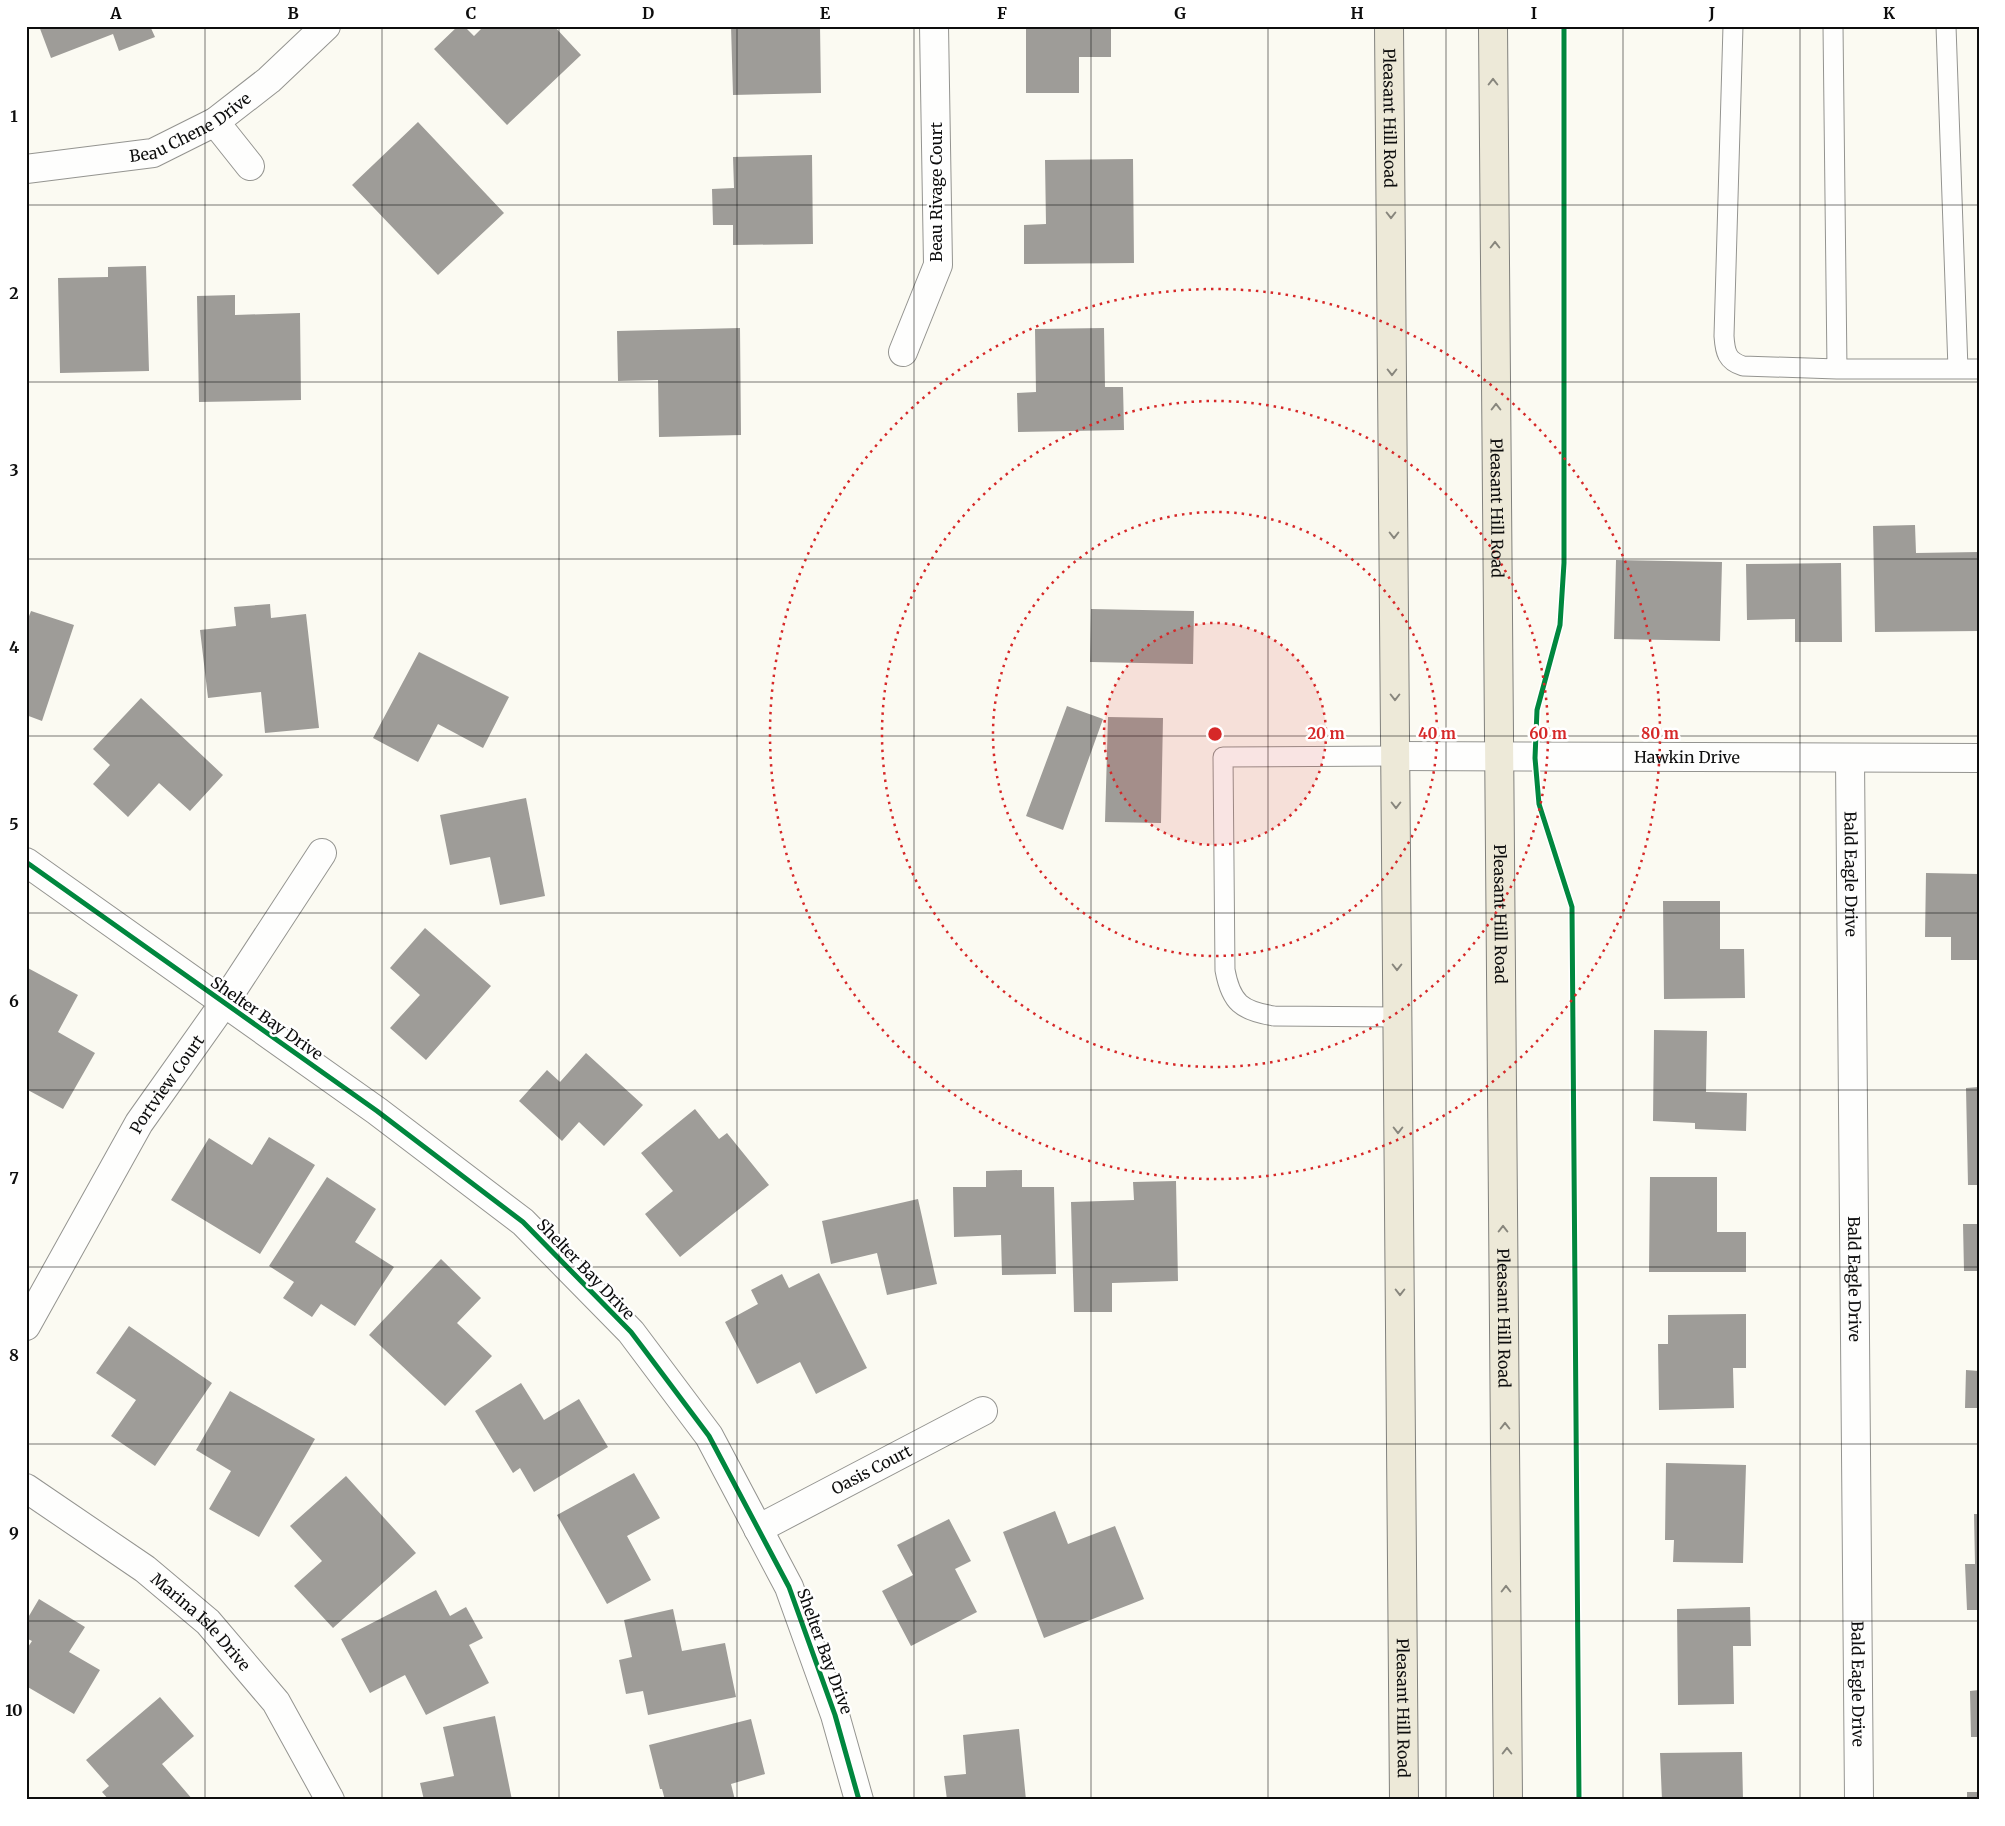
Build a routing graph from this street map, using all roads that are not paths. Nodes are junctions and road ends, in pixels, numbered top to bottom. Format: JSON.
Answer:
{"nodes":[{"id":1,"x":326,"y":26,"type":"edge"},
{"id":2,"x":934,"y":26,"type":"edge"},
{"id":3,"x":1390,"y":26,"type":"edge"},
{"id":4,"x":1493,"y":26,"type":"edge"},
{"id":5,"x":1734,"y":26,"type":"edge"},
{"id":6,"x":1833,"y":26,"type":"edge"},
{"id":7,"x":1946,"y":26,"type":"edge"},
{"id":8,"x":215,"y":122,"type":"junction"},
{"id":9,"x":250,"y":166,"type":"dead end"},
{"id":10,"x":26,"y":169,"type":"edge"},
{"id":11,"x":903,"y":352,"type":"dead end"},
{"id":12,"x":1958,"y":369,"type":"junction"},
{"id":13,"x":1979,"y":369,"type":"edge"},
{"id":14,"x":1837,"y":370,"type":"junction"},
{"id":15,"x":1395,"y":756,"type":"junction"},
{"id":16,"x":1499,"y":758,"type":"junction"},
{"id":17,"x":1979,"y":758,"type":"edge"},
{"id":18,"x":1850,"y":759,"type":"junction"},
{"id":19,"x":322,"y":853,"type":"dead end"},
{"id":20,"x":26,"y":862,"type":"edge"},
{"id":21,"x":224,"y":1003,"type":"junction"},
{"id":22,"x":1397,"y":1017,"type":"junction"},
{"id":23,"x":26,"y":1326,"type":"edge"},
{"id":24,"x":983,"y":1411,"type":"dead end"},
{"id":25,"x":26,"y":1488,"type":"edge"},
{"id":26,"x":758,"y":1529,"type":"junction"},
{"id":27,"x":330,"y":1800,"type":"edge"},
{"id":28,"x":859,"y":1800,"type":"edge"},
{"id":29,"x":1404,"y":1800,"type":"edge"},
{"id":30,"x":1508,"y":1800,"type":"edge"},
{"id":31,"x":1859,"y":1800,"type":"edge"}],
"edges":[{"from":1,"to":8,"type":"street","name":"Beau Chene Drive"},
{"from":2,"to":11,"type":"street","name":"Beau Rivage Court"},
{"from":3,"to":15,"type":"main road","name":"Pleasant Hill Road","one_way":true},
{"from":16,"to":4,"type":"main road","name":"Pleasant Hill Road","one_way":true},
{"from":5,"to":14,"type":"lane"},
{"from":6,"to":14,"type":"lane"},
{"from":7,"to":12,"type":"lane"},
{"from":8,"to":9,"type":"street"},
{"from":8,"to":10,"type":"street","name":"Beau Chene Drive"},
{"from":12,"to":13,"type":"lane"},
{"from":12,"to":14,"type":"lane"},
{"from":15,"to":16,"type":"street","name":"Hawkin Drive"},
{"from":15,"to":22,"type":"main road","name":"Pleasant Hill Road","one_way":true},
{"from":15,"to":22,"type":"lane"},
{"from":16,"to":18,"type":"street","name":"Hawkin Drive"},
{"from":30,"to":16,"type":"main road","name":"Pleasant Hill Road","one_way":true},
{"from":17,"to":18,"type":"street","name":"Hawkin Drive"},
{"from":18,"to":31,"type":"street","name":"Bald Eagle Drive"},
{"from":19,"to":21,"type":"street","name":"Portview Court"},
{"from":20,"to":21,"type":"street","name":"Shelter Bay Drive"},
{"from":21,"to":23,"type":"street","name":"Portview Court"},
{"from":21,"to":26,"type":"street","name":"Shelter Bay Drive"},
{"from":22,"to":29,"type":"main road","name":"Pleasant Hill Road","one_way":true},
{"from":24,"to":26,"type":"street","name":"Oasis Court"},
{"from":25,"to":27,"type":"street","name":"Marina Isle Drive"},
{"from":26,"to":28,"type":"street","name":"Shelter Bay Drive"}]}
